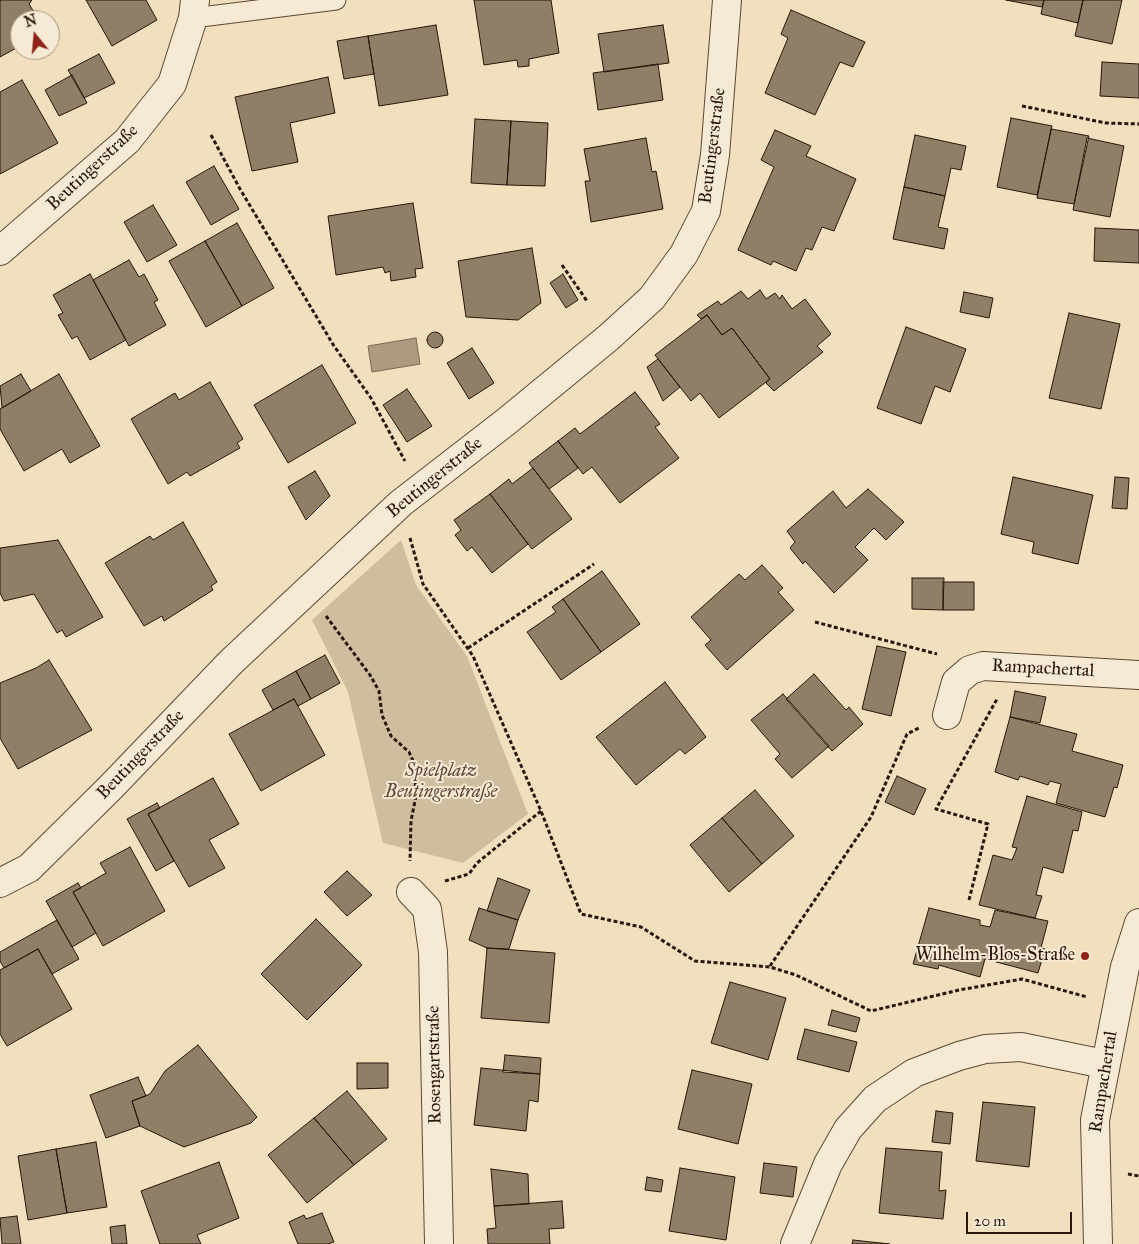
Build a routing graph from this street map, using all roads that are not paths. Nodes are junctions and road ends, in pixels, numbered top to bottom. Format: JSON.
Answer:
{"nodes":[{"id":1,"x":336,"y":0,"type":"edge"},
{"id":2,"x":727,"y":0,"type":"edge"},
{"id":3,"x":194,"y":9,"type":"edge"},
{"id":4,"x":0,"y":251,"type":"edge"},
{"id":5,"x":1139,"y":675,"type":"edge"},
{"id":6,"x":947,"y":715,"type":"road end"},
{"id":7,"x":0,"y":883,"type":"edge"},
{"id":8,"x":411,"y":892,"type":"road end"},
{"id":9,"x":1139,"y":923,"type":"edge"},
{"id":10,"x":1104,"y":1064,"type":"junction"},
{"id":11,"x":440,"y":1244,"type":"edge"},
{"id":12,"x":795,"y":1244,"type":"edge"},
{"id":13,"x":1098,"y":1244,"type":"edge"}],
"edges":[{"from":1,"to":3,"type":"lane","name":"Beutingerstraße"},
{"from":2,"to":7,"type":"street","name":"Beutingerstraße"},
{"from":3,"to":4,"type":"street","name":"Beutingerstraße"},
{"from":5,"to":6,"type":"street","name":"Rampachertal"},
{"from":8,"to":11,"type":"street","name":"Rosengartstraße"},
{"from":9,"to":10,"type":"street","name":"Rampachertal"},
{"from":10,"to":12,"type":"street"},
{"from":10,"to":13,"type":"street","name":"Rampachertal"}]}
